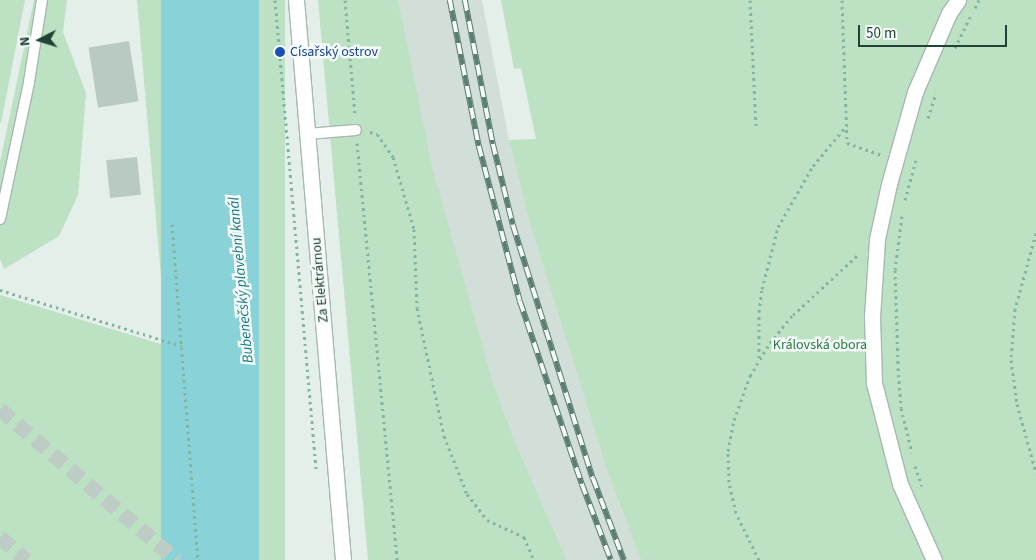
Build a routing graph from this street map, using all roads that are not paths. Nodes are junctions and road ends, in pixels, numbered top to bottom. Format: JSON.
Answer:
{"nodes":[{"id":1,"x":42,"y":0,"type":"edge"},
{"id":2,"x":296,"y":0,"type":"edge"},
{"id":3,"x":958,"y":0,"type":"edge"},
{"id":4,"x":356,"y":130,"type":"road end"},
{"id":5,"x":307,"y":134,"type":"junction"},
{"id":6,"x":4,"y":181,"type":"edge"},
{"id":7,"x":0,"y":219,"type":"edge"},
{"id":8,"x":343,"y":560,"type":"edge"},
{"id":9,"x":934,"y":560,"type":"edge"}],
"edges":[{"from":1,"to":6,"type":"lane"},
{"from":2,"to":5,"type":"street","name":"Za Elektrárnou"},
{"from":3,"to":9,"type":"street"},
{"from":4,"to":5,"type":"lane"},
{"from":5,"to":8,"type":"street","name":"Za Elektrárnou"},
{"from":6,"to":7,"type":"lane"}]}
